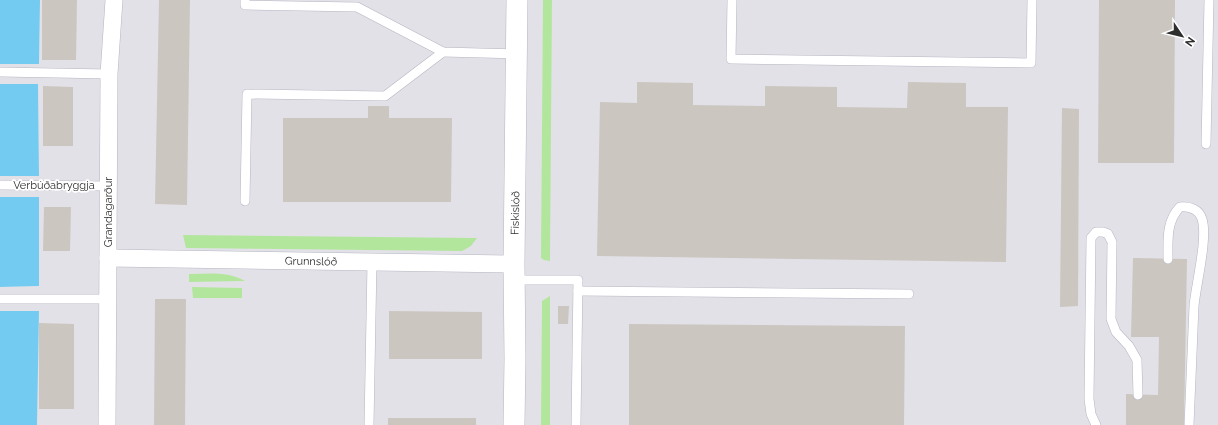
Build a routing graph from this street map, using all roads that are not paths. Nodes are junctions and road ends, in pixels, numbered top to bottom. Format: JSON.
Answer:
{"nodes":[{"id":1,"x":114,"y":0,"type":"edge"},
{"id":2,"x":245,"y":0,"type":"edge"},
{"id":3,"x":517,"y":0,"type":"edge"},
{"id":4,"x":732,"y":0,"type":"edge"},
{"id":5,"x":1032,"y":0,"type":"edge"},
{"id":6,"x":1209,"y":0,"type":"edge"},
{"id":7,"x":443,"y":52,"type":"junction"},
{"id":8,"x":517,"y":54,"type":"junction"},
{"id":9,"x":0,"y":72,"type":"edge"},
{"id":10,"x":109,"y":74,"type":"junction"},
{"id":11,"x":1206,"y":144,"type":"dead end"},
{"id":12,"x":0,"y":185,"type":"edge"},
{"id":13,"x":109,"y":186,"type":"junction"},
{"id":14,"x":245,"y":201,"type":"dead end"},
{"id":15,"x":108,"y":258,"type":"junction"},
{"id":16,"x":1168,"y":259,"type":"dead end"},
{"id":17,"x":372,"y":262,"type":"junction"},
{"id":18,"x":514,"y":272,"type":"junction"},
{"id":19,"x":578,"y":291,"type":"junction"},
{"id":20,"x":909,"y":294,"type":"dead end"},
{"id":21,"x":0,"y":299,"type":"edge"},
{"id":22,"x":108,"y":299,"type":"junction"},
{"id":23,"x":1138,"y":395,"type":"dead end"},
{"id":24,"x":107,"y":425,"type":"edge"},
{"id":25,"x":369,"y":425,"type":"edge"},
{"id":26,"x":514,"y":425,"type":"edge"},
{"id":27,"x":576,"y":425,"type":"edge"},
{"id":28,"x":1096,"y":425,"type":"edge"},
{"id":29,"x":1189,"y":425,"type":"edge"}],
"edges":[{"from":1,"to":10,"type":"street","name":"Grandagarður"},
{"from":2,"to":7,"type":"lane"},
{"from":3,"to":8,"type":"street","name":"Fiskislóð"},
{"from":4,"to":5,"type":"lane"},
{"from":6,"to":11,"type":"lane"},
{"from":7,"to":8,"type":"lane"},
{"from":7,"to":14,"type":"lane"},
{"from":8,"to":18,"type":"street","name":"Fiskislóð"},
{"from":9,"to":10,"type":"lane"},
{"from":10,"to":13,"type":"street","name":"Grandagarður"},
{"from":12,"to":13,"type":"lane","name":"Verbúðabryggja"},
{"from":13,"to":15,"type":"street","name":"Grandagarður"},
{"from":15,"to":17,"type":"street","name":"Grunnslóð"},
{"from":15,"to":22,"type":"street","name":"Grandagarður"},
{"from":16,"to":29,"type":"lane"},
{"from":17,"to":18,"type":"street","name":"Grunnslóð"},
{"from":17,"to":25,"type":"lane"},
{"from":18,"to":19,"type":"lane"},
{"from":18,"to":26,"type":"street","name":"Fiskislóð"},
{"from":19,"to":20,"type":"lane"},
{"from":19,"to":27,"type":"lane"},
{"from":21,"to":22,"type":"lane"},
{"from":22,"to":24,"type":"street","name":"Grandagarður"},
{"from":23,"to":28,"type":"lane"}]}
